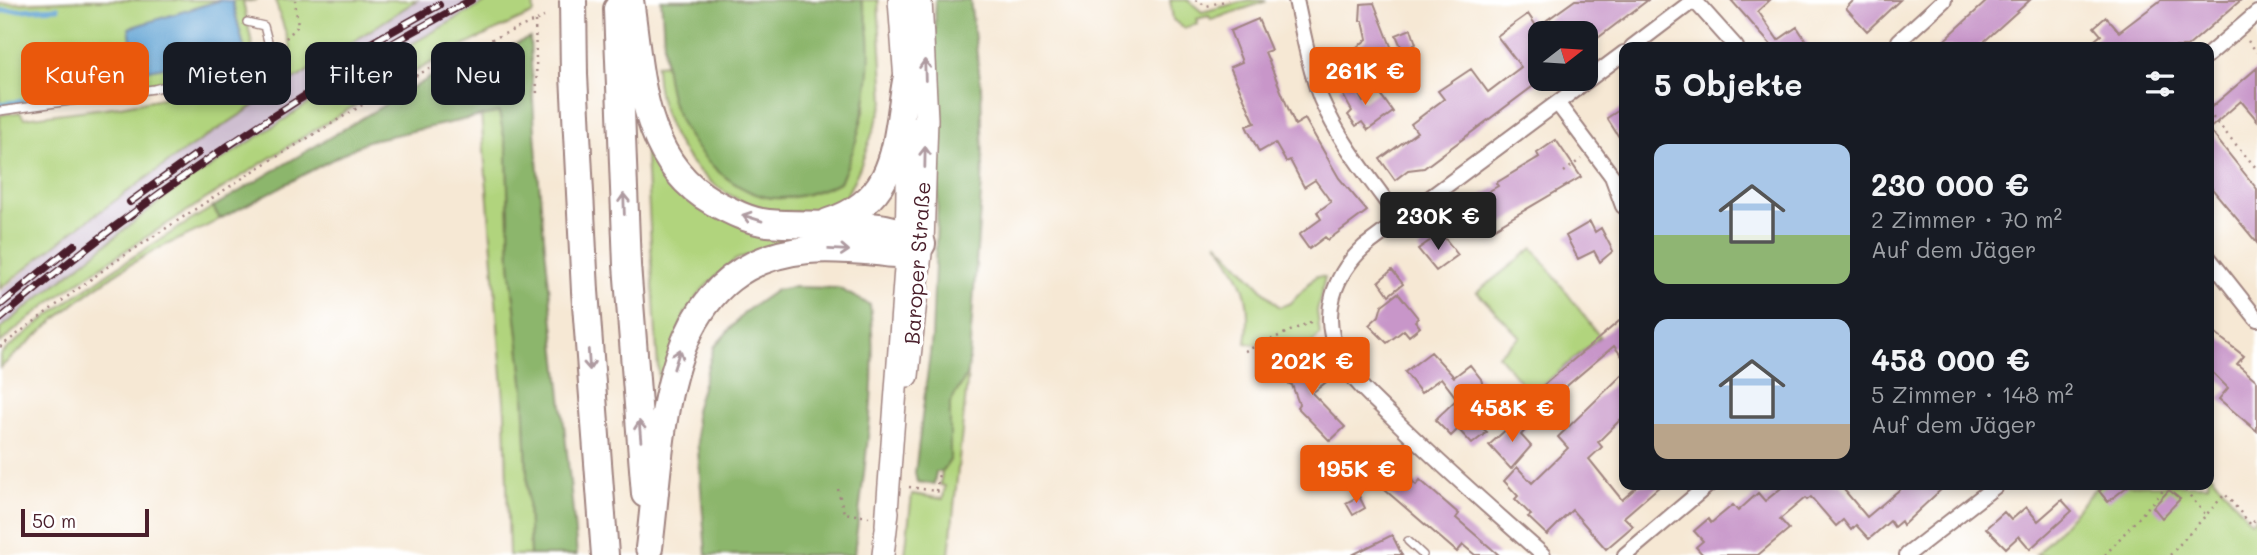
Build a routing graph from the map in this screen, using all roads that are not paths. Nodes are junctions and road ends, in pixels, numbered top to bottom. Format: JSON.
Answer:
{"nodes":[{"id":1,"x":573,"y":0,"type":"edge"},
{"id":2,"x":617,"y":0,"type":"edge"},
{"id":3,"x":631,"y":0,"type":"edge"},
{"id":4,"x":900,"y":0,"type":"edge"},
{"id":5,"x":920,"y":0,"type":"edge"},
{"id":6,"x":1296,"y":0,"type":"edge"},
{"id":7,"x":1694,"y":0,"type":"edge"},
{"id":8,"x":1944,"y":0,"type":"edge"},
{"id":9,"x":2257,"y":13,"type":"edge"},
{"id":10,"x":247,"y":22,"type":"dead end"},
{"id":11,"x":1899,"y":41,"type":"dead end"},
{"id":12,"x":1639,"y":42,"type":"edge"},
{"id":13,"x":1732,"y":42,"type":"edge"},
{"id":14,"x":2214,"y":50,"type":"edge"},
{"id":15,"x":1619,"y":57,"type":"edge"},
{"id":16,"x":628,"y":58,"type":"junction"},
{"id":17,"x":906,"y":80,"type":"junction"},
{"id":18,"x":1558,"y":104,"type":"junction"},
{"id":19,"x":0,"y":111,"type":"edge"},
{"id":20,"x":1619,"y":195,"type":"edge"},
{"id":21,"x":1400,"y":220,"type":"junction"},
{"id":22,"x":820,"y":225,"type":"junction"},
{"id":23,"x":912,"y":244,"type":"junction"},
{"id":24,"x":2214,"y":265,"type":"edge"},
{"id":25,"x":2257,"y":319,"type":"edge"},
{"id":26,"x":1702,"y":490,"type":"edge"},
{"id":27,"x":1991,"y":490,"type":"edge"},
{"id":28,"x":886,"y":522,"type":"junction"},
{"id":29,"x":1408,"y":541,"type":"dead end"},
{"id":30,"x":650,"y":551,"type":"edge"},
{"id":31,"x":606,"y":555,"type":"edge"},
{"id":32,"x":883,"y":555,"type":"edge"},
{"id":33,"x":1423,"y":555,"type":"edge"},
{"id":34,"x":1543,"y":555,"type":"edge"},
{"id":35,"x":1625,"y":555,"type":"edge"},
{"id":36,"x":1908,"y":555,"type":"edge"}],
"edges":[{"from":1,"to":31,"type":"highway","one_way":true,"bridge":true},
{"from":2,"to":16,"type":"highway"},
{"from":3,"to":16,"type":"highway"},
{"from":4,"to":17,"type":"main road","name":"Baroper Straße"},
{"from":23,"to":5,"type":"main road","name":"Baroper Straße","one_way":true},
{"from":6,"to":21,"type":"street"},
{"from":7,"to":12,"type":"street"},
{"from":7,"to":13,"type":"street"},
{"from":8,"to":11,"type":"street"},
{"from":9,"to":14,"type":"street"},
{"from":10,"to":19,"type":"lane"},
{"from":15,"to":18,"type":"street"},
{"from":22,"to":16,"type":"highway","one_way":true},
{"from":30,"to":16,"type":"highway","one_way":true},
{"from":17,"to":22,"type":"highway"},
{"from":17,"to":23,"type":"main road","name":"Baroper Straße"},
{"from":18,"to":20,"type":"street"},
{"from":18,"to":21,"type":"street"},
{"from":21,"to":34,"type":"street"},
{"from":22,"to":23,"type":"highway"},
{"from":23,"to":28,"type":"main road","name":"Baroper Straße"},
{"from":23,"to":28,"type":"main road","name":"Baroper Straße"},
{"from":30,"to":23,"type":"highway","one_way":true},
{"from":24,"to":25,"type":"street"},
{"from":26,"to":35,"type":"street"},
{"from":27,"to":36,"type":"street"},
{"from":28,"to":32,"type":"main road","name":"Baroper Straße"},
{"from":29,"to":33,"type":"lane"}]}
